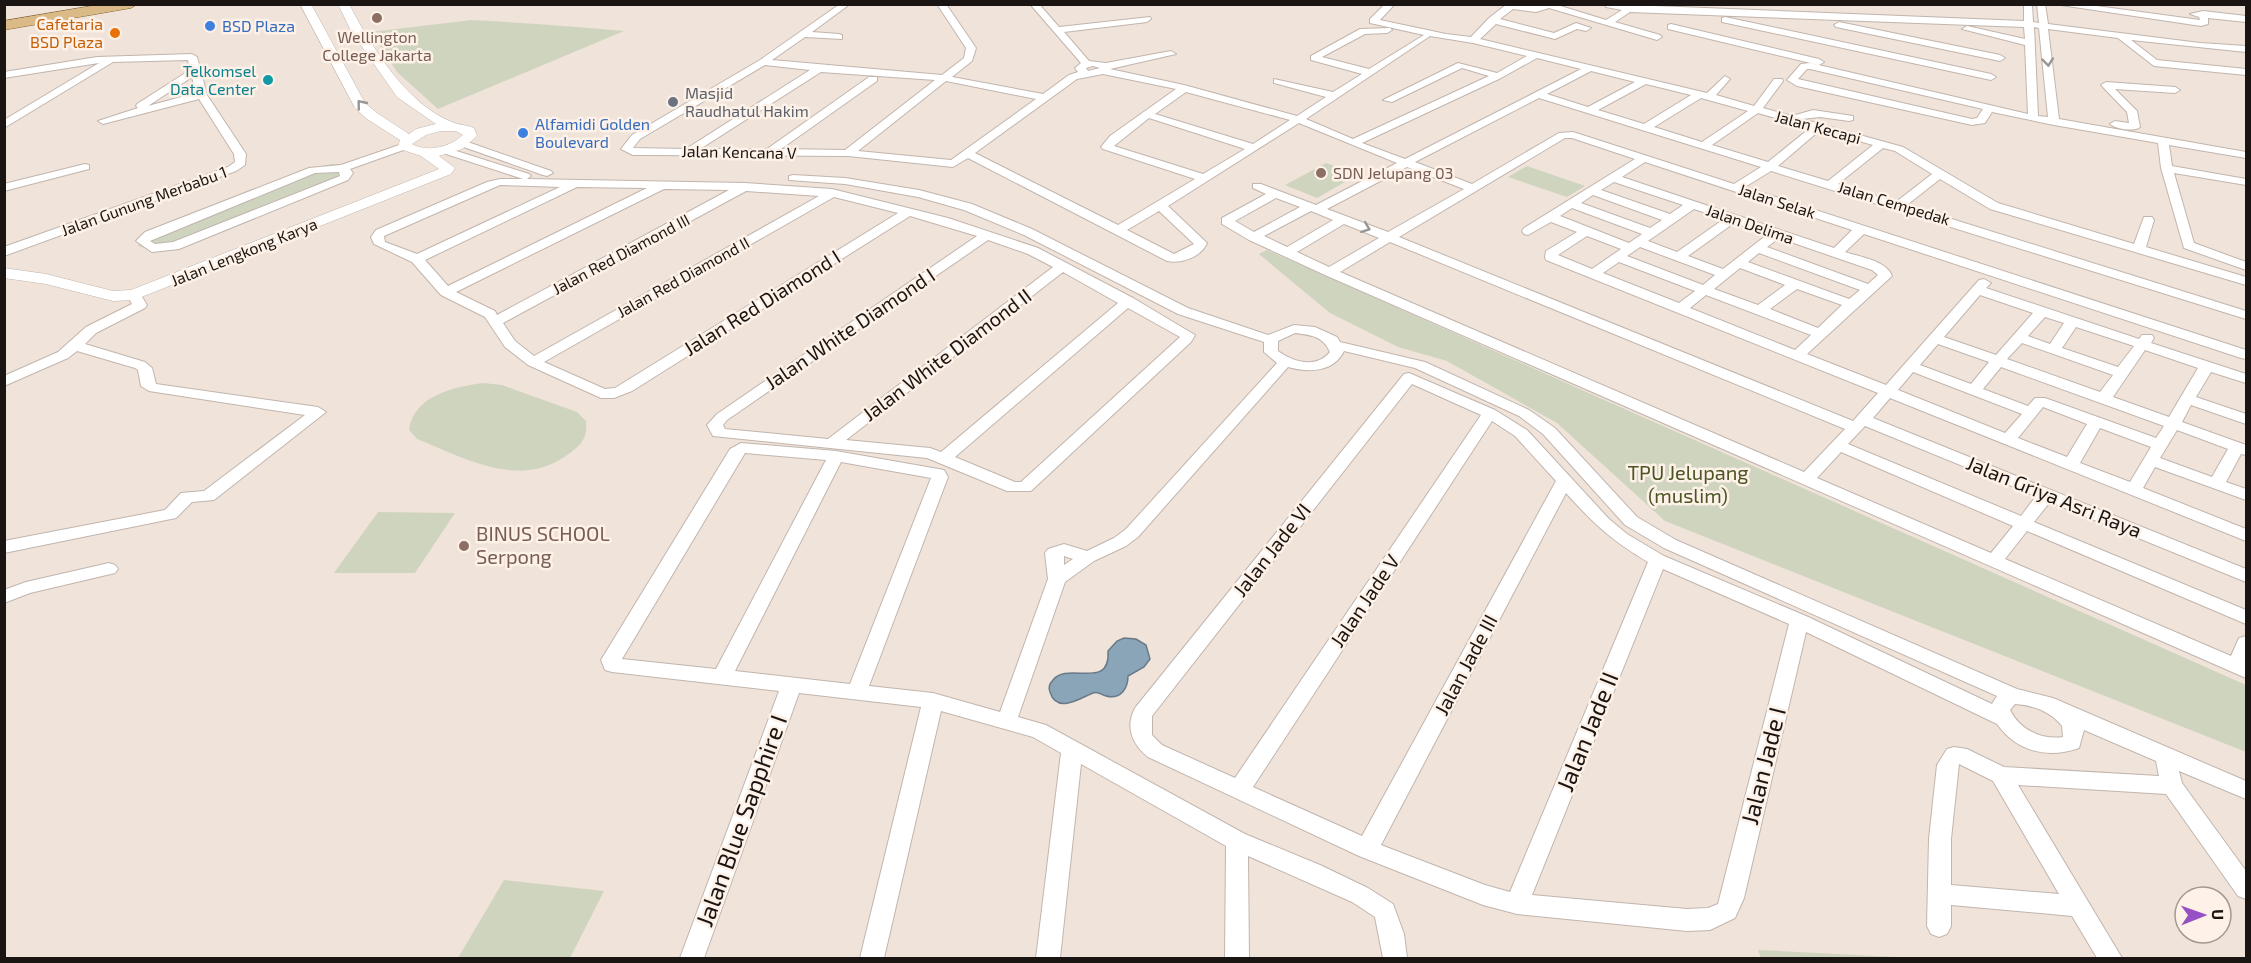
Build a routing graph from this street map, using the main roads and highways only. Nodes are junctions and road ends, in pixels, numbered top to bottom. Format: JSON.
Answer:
{"nodes":[{"id":1,"x":86,"y":4,"type":"edge"},
{"id":2,"x":131,"y":4,"type":"edge"},
{"id":3,"x":4,"y":18,"type":"edge"},
{"id":4,"x":4,"y":26,"type":"edge"}],
"edges":[{"from":1,"to":3,"type":"main road"},
{"from":2,"to":4,"type":"main road"}]}
